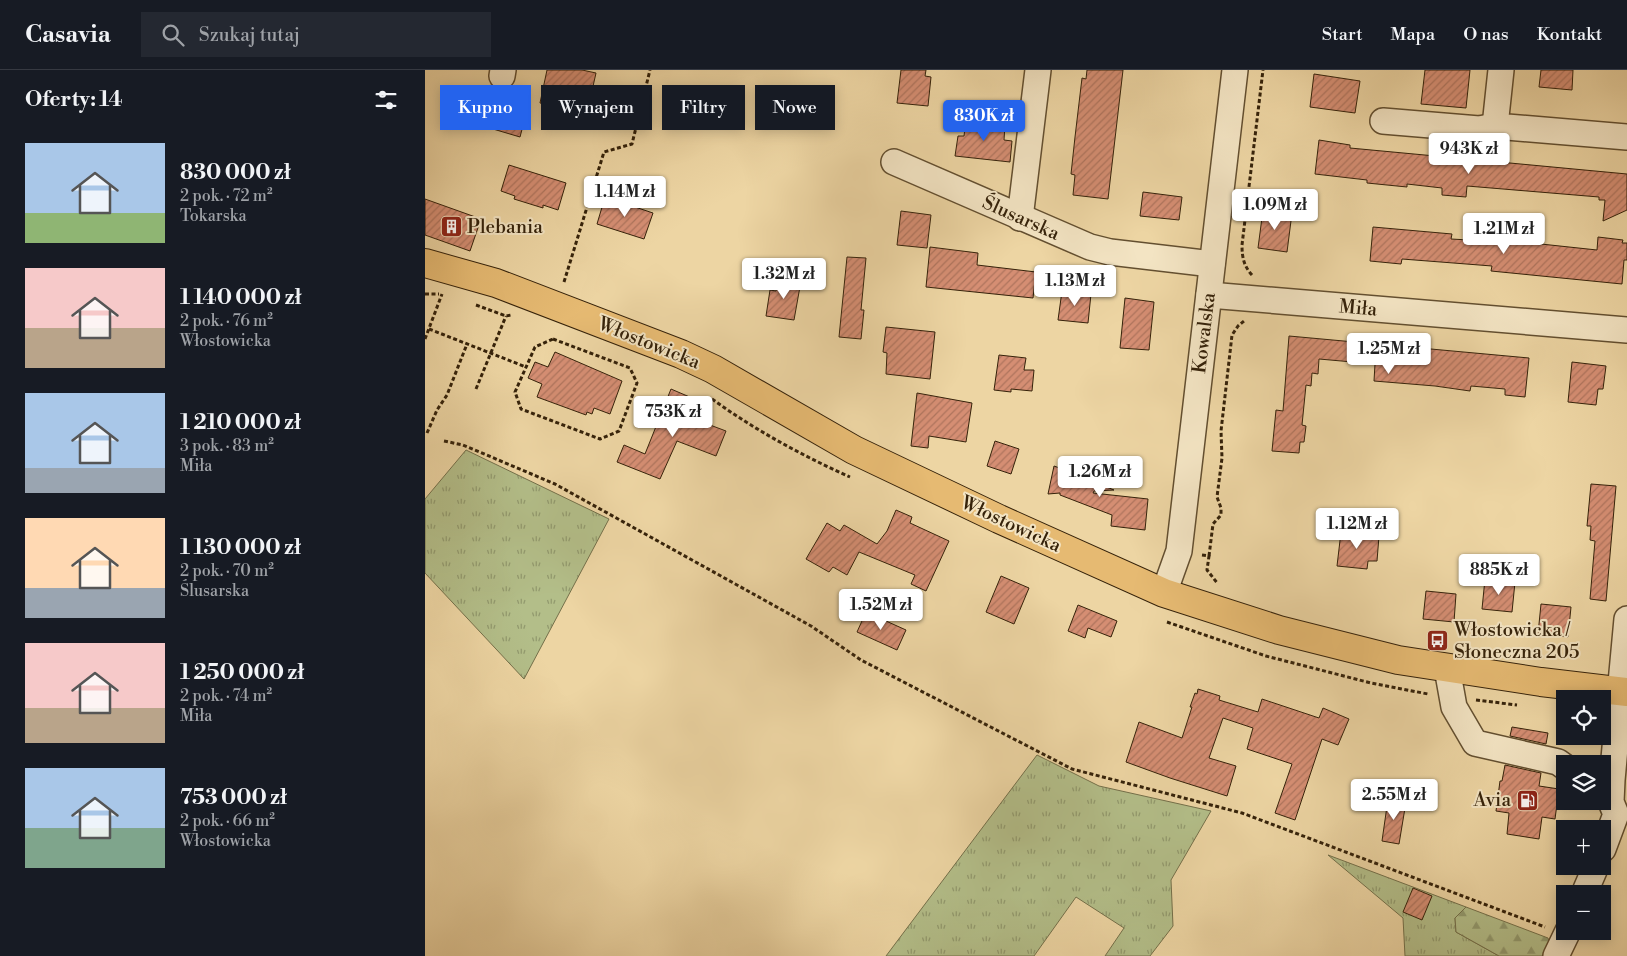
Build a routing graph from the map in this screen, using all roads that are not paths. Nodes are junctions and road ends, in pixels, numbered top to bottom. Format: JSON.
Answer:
{"nodes":[{"id":1,"x":1038,"y":70,"type":"edge"},
{"id":2,"x":1235,"y":70,"type":"edge"},
{"id":3,"x":1501,"y":70,"type":"edge"},
{"id":4,"x":1383,"y":121,"type":"dead end"},
{"id":5,"x":1495,"y":126,"type":"junction"},
{"id":6,"x":1627,"y":137,"type":"edge"},
{"id":7,"x":894,"y":162,"type":"dead end"},
{"id":8,"x":1020,"y":218,"type":"junction"},
{"id":9,"x":425,"y":262,"type":"edge"},
{"id":10,"x":1212,"y":264,"type":"junction"},
{"id":11,"x":1209,"y":295,"type":"junction"},
{"id":12,"x":1627,"y":330,"type":"edge"},
{"id":13,"x":1164,"y":593,"type":"junction"},
{"id":14,"x":1627,"y":619,"type":"edge"},
{"id":15,"x":1447,"y":668,"type":"junction"},
{"id":16,"x":1624,"y":692,"type":"edge"},
{"id":17,"x":1611,"y":759,"type":"edge"},
{"id":18,"x":1556,"y":762,"type":"edge"},
{"id":19,"x":1611,"y":802,"type":"edge"},
{"id":20,"x":1622,"y":817,"type":"edge"},
{"id":21,"x":1611,"y":836,"type":"edge"}],
"edges":[{"from":1,"to":8,"type":"street"},
{"from":2,"to":10,"type":"street","name":"Kowalska"},
{"from":3,"to":5,"type":"street"},
{"from":4,"to":5,"type":"street"},
{"from":5,"to":6,"type":"street"},
{"from":7,"to":8,"type":"street","name":"Ślusarska"},
{"from":8,"to":10,"type":"street","name":"Ślusarska"},
{"from":9,"to":13,"type":"main road","name":"Włostowicka"},
{"from":10,"to":11,"type":"street","name":"Kowalska"},
{"from":11,"to":12,"type":"street","name":"Miła"},
{"from":11,"to":13,"type":"street","name":"Kowalska"},
{"from":13,"to":15,"type":"main road","name":"Włostowicka"},
{"from":14,"to":16,"type":"street"},
{"from":15,"to":16,"type":"main road","name":"Włostowicka"},
{"from":15,"to":18,"type":"street"},
{"from":16,"to":17,"type":"street"},
{"from":19,"to":20,"type":"street"},
{"from":20,"to":21,"type":"street"}]}
